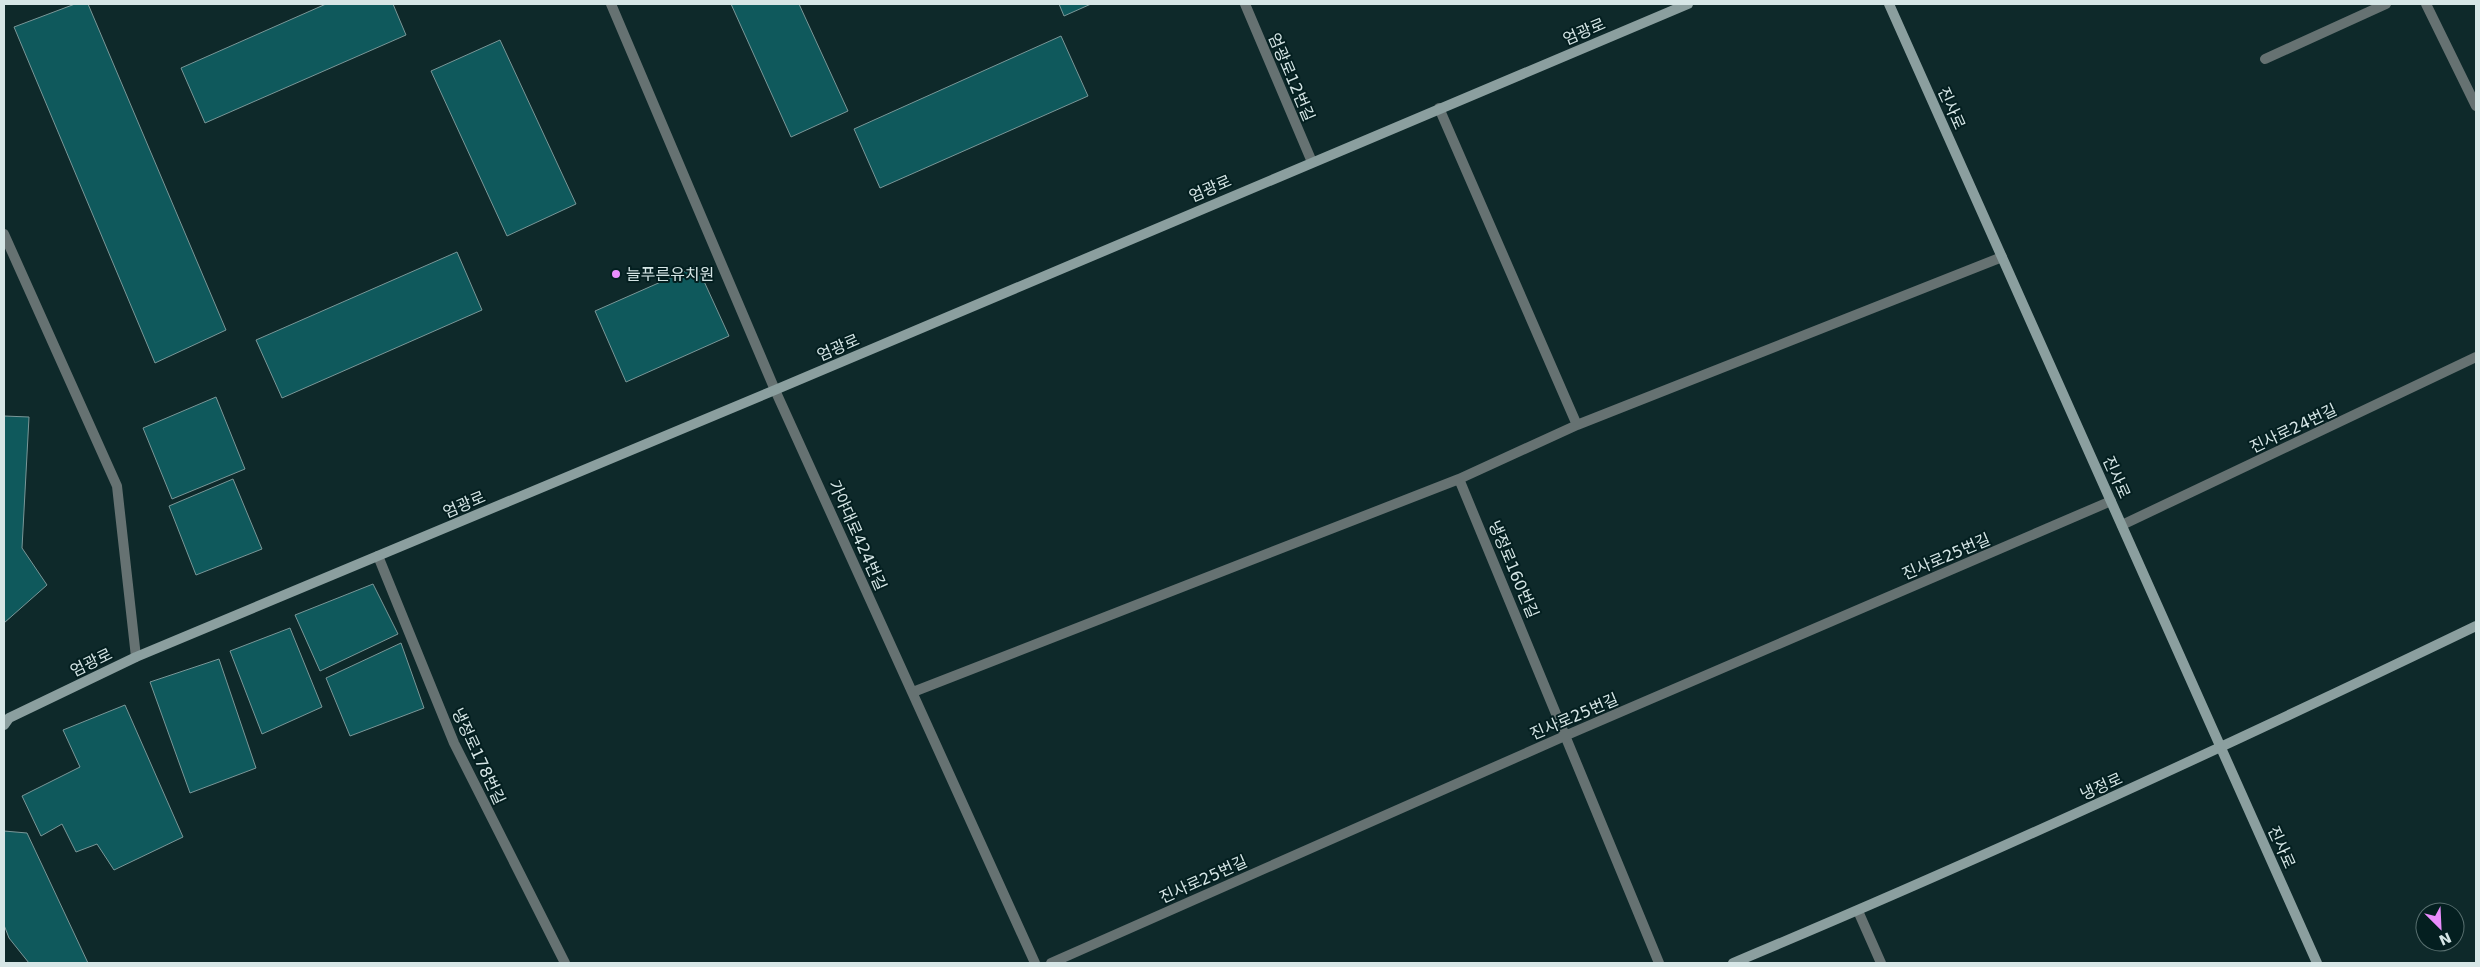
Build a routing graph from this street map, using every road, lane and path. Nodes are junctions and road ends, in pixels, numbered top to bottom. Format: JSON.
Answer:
{"nodes":[{"id":1,"x":612,"y":4,"type":"edge"},
{"id":2,"x":1245,"y":4,"type":"edge"},
{"id":3,"x":1688,"y":4,"type":"edge"},
{"id":4,"x":1890,"y":4,"type":"edge"},
{"id":5,"x":2386,"y":4,"type":"edge"},
{"id":6,"x":2426,"y":4,"type":"edge"},
{"id":7,"x":2265,"y":58,"type":"dead end"},
{"id":8,"x":2476,"y":106,"type":"edge"},
{"id":9,"x":1439,"y":108,"type":"junction"},
{"id":10,"x":1312,"y":162,"type":"junction"},
{"id":11,"x":4,"y":234,"type":"edge"},
{"id":12,"x":2002,"y":257,"type":"junction"},
{"id":13,"x":2476,"y":358,"type":"edge"},
{"id":14,"x":776,"y":390,"type":"junction"},
{"id":15,"x":1577,"y":425,"type":"junction"},
{"id":16,"x":1459,"y":478,"type":"junction"},
{"id":17,"x":2111,"y":501,"type":"junction"},
{"id":18,"x":2122,"y":525,"type":"junction"},
{"id":19,"x":378,"y":556,"type":"junction"},
{"id":20,"x":2476,"y":626,"type":"edge"},
{"id":21,"x":136,"y":657,"type":"junction"},
{"id":22,"x":913,"y":692,"type":"junction"},
{"id":23,"x":4,"y":725,"type":"edge"},
{"id":24,"x":1567,"y":735,"type":"junction"},
{"id":25,"x":2221,"y":748,"type":"junction"},
{"id":26,"x":1858,"y":911,"type":"junction"},
{"id":27,"x":565,"y":963,"type":"edge"},
{"id":28,"x":1035,"y":963,"type":"edge"},
{"id":29,"x":1051,"y":963,"type":"edge"},
{"id":30,"x":1659,"y":963,"type":"edge"},
{"id":31,"x":1733,"y":963,"type":"edge"},
{"id":32,"x":1881,"y":963,"type":"edge"},
{"id":33,"x":2317,"y":963,"type":"edge"}],
"edges":[{"from":1,"to":14,"type":"street","name":"가야대로424번길"},
{"from":2,"to":10,"type":"street","name":"엄광로12번길"},
{"from":3,"to":9,"type":"main road","name":"엄광로"},
{"from":4,"to":12,"type":"main road","name":"진사로"},
{"from":5,"to":7,"type":"street"},
{"from":6,"to":8,"type":"street"},
{"from":9,"to":10,"type":"main road","name":"엄광로"},
{"from":9,"to":15,"type":"street"},
{"from":10,"to":14,"type":"main road","name":"엄광로"},
{"from":11,"to":21,"type":"street"},
{"from":12,"to":15,"type":"street"},
{"from":12,"to":17,"type":"main road","name":"진사로"},
{"from":13,"to":18,"type":"street","name":"진사로24번길"},
{"from":14,"to":19,"type":"main road","name":"엄광로"},
{"from":14,"to":22,"type":"street","name":"가야대로424번길"},
{"from":15,"to":16,"type":"street"},
{"from":16,"to":22,"type":"street"},
{"from":16,"to":24,"type":"street","name":"냉정로160번길"},
{"from":17,"to":18,"type":"main road","name":"진사로"},
{"from":17,"to":24,"type":"street","name":"진사로25번길"},
{"from":18,"to":25,"type":"main road","name":"진사로"},
{"from":19,"to":21,"type":"main road","name":"엄광로"},
{"from":19,"to":27,"type":"street","name":"냉정로178번길"},
{"from":20,"to":25,"type":"main road","name":"냉정로"},
{"from":21,"to":23,"type":"main road","name":"엄광로"},
{"from":22,"to":28,"type":"street","name":"가야대로424번길"},
{"from":24,"to":29,"type":"street","name":"진사로25번길"},
{"from":24,"to":30,"type":"street","name":"냉정로160번길"},
{"from":25,"to":26,"type":"main road","name":"냉정로"},
{"from":25,"to":33,"type":"main road","name":"진사로"},
{"from":26,"to":31,"type":"main road","name":"냉정로"},
{"from":26,"to":32,"type":"street"}]}
